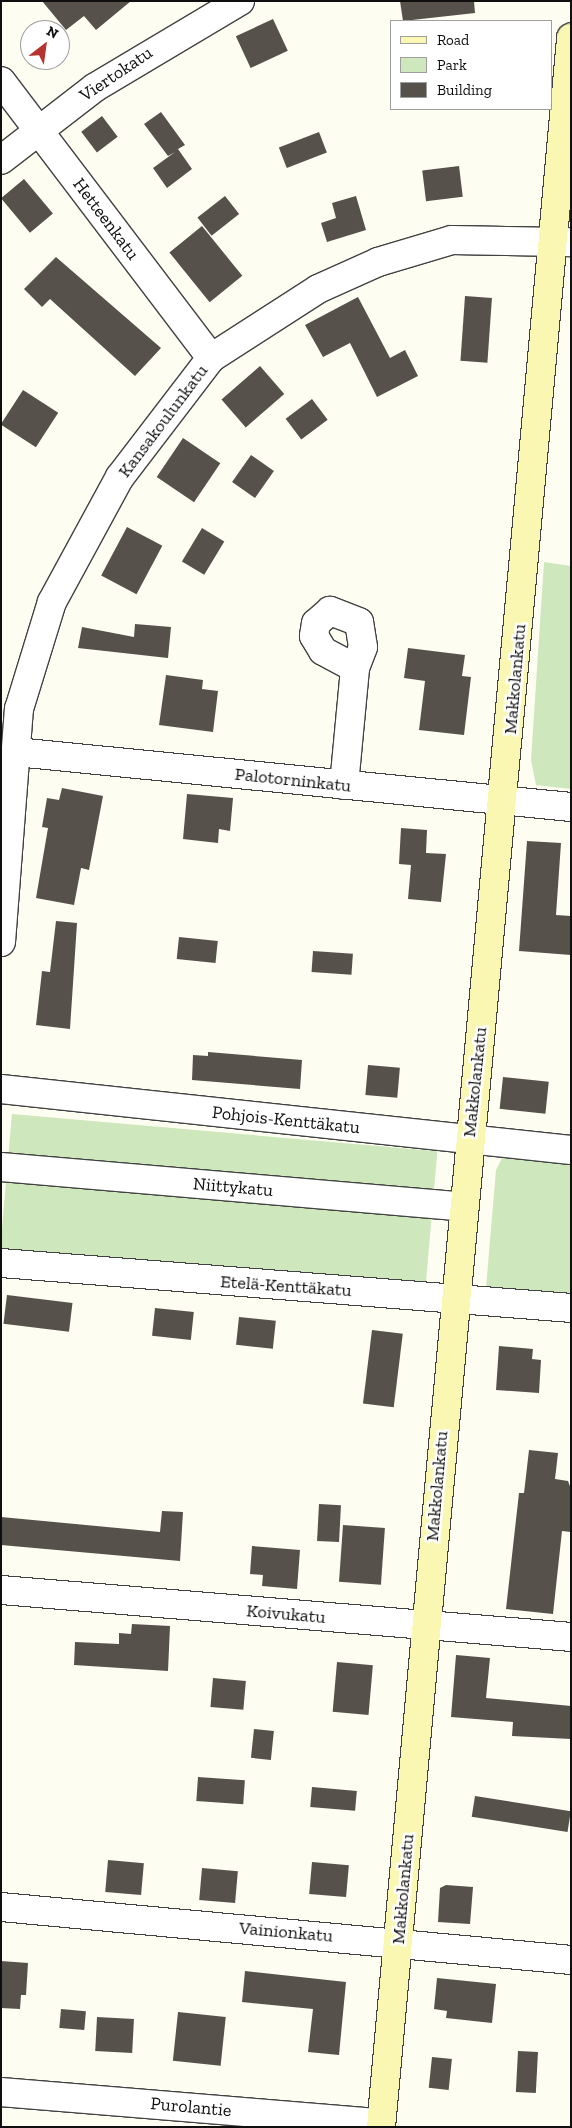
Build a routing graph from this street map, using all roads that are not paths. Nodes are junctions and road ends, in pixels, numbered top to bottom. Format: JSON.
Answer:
{"nodes":[{"id":1,"x":240,"y":1,"type":"edge"},
{"id":2,"x":571,"y":38,"type":"edge"},
{"id":3,"x":1,"y":81,"type":"edge"},
{"id":4,"x":38,"y":129,"type":"junction"},
{"id":5,"x":1,"y":160,"type":"edge"},
{"id":6,"x":563,"y":242,"type":"edge"},
{"id":7,"x":212,"y":358,"type":"junction"},
{"id":8,"x":356,"y":668,"type":"dead end"},
{"id":9,"x":10,"y":706,"type":"edge"},
{"id":10,"x":16,"y":752,"type":"junction"},
{"id":11,"x":344,"y":785,"type":"junction"},
{"id":12,"x":503,"y":801,"type":"junction"},
{"id":13,"x":571,"y":807,"type":"edge"},
{"id":14,"x":1,"y":942,"type":"edge"},
{"id":15,"x":1,"y":1089,"type":"edge"},
{"id":16,"x":469,"y":1139,"type":"junction"},
{"id":17,"x":571,"y":1150,"type":"edge"},
{"id":18,"x":1,"y":1166,"type":"edge"},
{"id":19,"x":464,"y":1206,"type":"junction"},
{"id":20,"x":1,"y":1263,"type":"edge"},
{"id":21,"x":455,"y":1298,"type":"junction"},
{"id":22,"x":571,"y":1308,"type":"edge"},
{"id":23,"x":1,"y":1590,"type":"edge"},
{"id":24,"x":424,"y":1626,"type":"junction"},
{"id":25,"x":571,"y":1637,"type":"edge"},
{"id":26,"x":1,"y":1906,"type":"edge"},
{"id":27,"x":398,"y":1944,"type":"junction"},
{"id":28,"x":571,"y":1960,"type":"edge"},
{"id":29,"x":1,"y":2092,"type":"edge"},
{"id":30,"x":381,"y":2125,"type":"edge"}],
"edges":[{"from":1,"to":4,"type":"street","name":"Viertokatu"},
{"from":2,"to":6,"type":"street","name":"Makkolankatu"},
{"from":3,"to":4,"type":"street","name":"Hetteenkatu"},
{"from":4,"to":5,"type":"street","name":"Viertokatu"},
{"from":4,"to":7,"type":"street","name":"Hetteenkatu"},
{"from":6,"to":7,"type":"street","name":"Kansakoulunkatu"},
{"from":6,"to":12,"type":"street","name":"Makkolankatu"},
{"from":7,"to":9,"type":"street","name":"Kansakoulunkatu"},
{"from":8,"to":11,"type":"street"},
{"from":9,"to":10,"type":"street","name":"Kansakoulunkatu"},
{"from":10,"to":11,"type":"street","name":"Palotorninkatu"},
{"from":10,"to":14,"type":"street","name":"Kansakoulunkatu"},
{"from":11,"to":12,"type":"street","name":"Palotorninkatu"},
{"from":12,"to":13,"type":"street","name":"Palotorninkatu"},
{"from":12,"to":16,"type":"street","name":"Makkolankatu"},
{"from":15,"to":16,"type":"street","name":"Pohjois-Kenttäkatu"},
{"from":16,"to":17,"type":"street","name":"Pohjois-Kenttäkatu"},
{"from":16,"to":19,"type":"street","name":"Makkolankatu"},
{"from":18,"to":19,"type":"street","name":"Niittykatu"},
{"from":19,"to":21,"type":"street","name":"Makkolankatu"},
{"from":20,"to":21,"type":"street","name":"Etelä-Kenttäkatu"},
{"from":21,"to":22,"type":"street","name":"Etelä-Kenttäkatu"},
{"from":21,"to":24,"type":"street","name":"Makkolankatu"},
{"from":23,"to":24,"type":"street","name":"Koivukatu"},
{"from":24,"to":25,"type":"street","name":"Koivukatu"},
{"from":24,"to":27,"type":"street","name":"Makkolankatu"},
{"from":26,"to":27,"type":"street","name":"Vainionkatu"},
{"from":27,"to":28,"type":"street","name":"Vainionkatu"},
{"from":27,"to":30,"type":"street","name":"Makkolankatu"},
{"from":29,"to":30,"type":"street","name":"Purolantie"}]}
